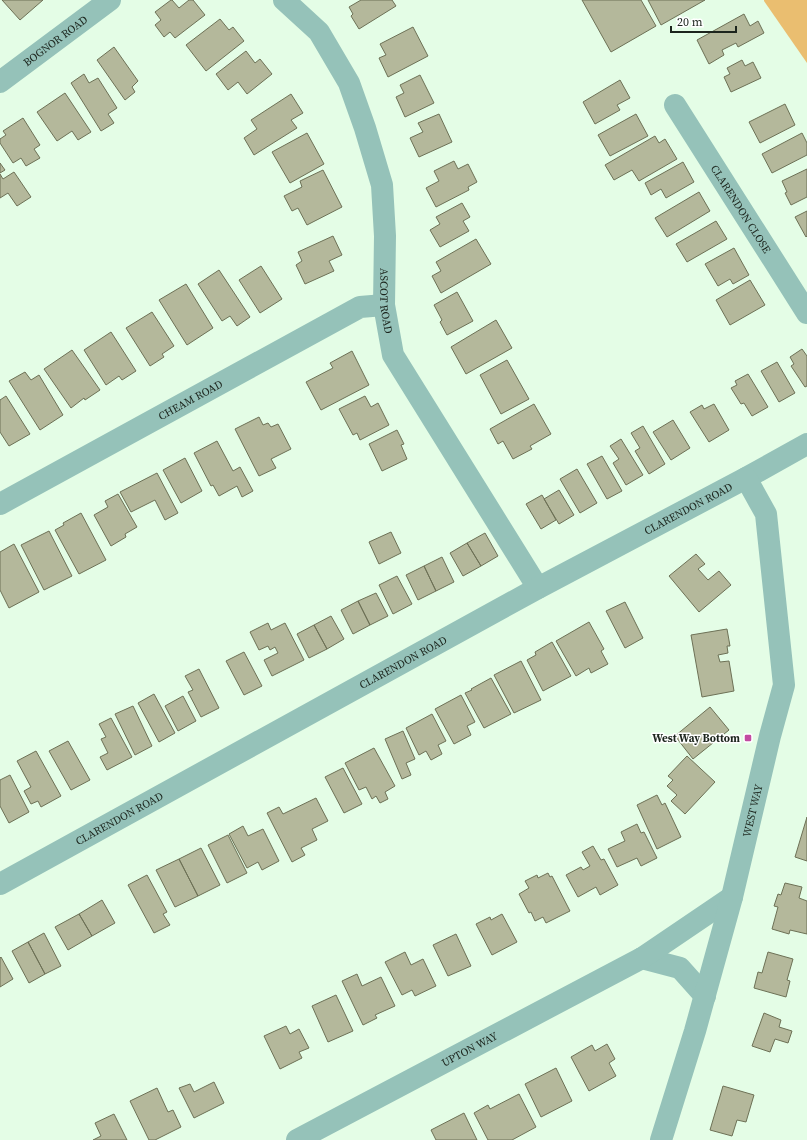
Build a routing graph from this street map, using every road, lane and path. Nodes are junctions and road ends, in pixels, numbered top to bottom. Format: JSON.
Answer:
{"nodes":[{"id":1,"x":110,"y":0,"type":"edge"},
{"id":2,"x":284,"y":0,"type":"edge"},
{"id":3,"x":0,"y":82,"type":"edge"},
{"id":4,"x":675,"y":105,"type":"dead end"},
{"id":5,"x":384,"y":305,"type":"junction"},
{"id":6,"x":807,"y":313,"type":"edge"},
{"id":7,"x":807,"y":444,"type":"edge"},
{"id":8,"x":746,"y":478,"type":"junction"},
{"id":9,"x":0,"y":504,"type":"edge"},
{"id":10,"x":538,"y":588,"type":"junction"},
{"id":11,"x":0,"y":884,"type":"edge"},
{"id":12,"x":732,"y":897,"type":"junction"},
{"id":13,"x":642,"y":958,"type":"junction"},
{"id":14,"x":705,"y":996,"type":"junction"},
{"id":15,"x":297,"y":1140,"type":"edge"},
{"id":16,"x":661,"y":1140,"type":"edge"}],
"edges":[{"from":1,"to":3,"type":"street","name":"BOGNOR ROAD"},
{"from":2,"to":5,"type":"street","name":"ASCOT ROAD"},
{"from":4,"to":6,"type":"street","name":"CLARENDON CLOSE"},
{"from":5,"to":9,"type":"street","name":"CHEAM ROAD"},
{"from":5,"to":10,"type":"street","name":"ASCOT ROAD"},
{"from":7,"to":8,"type":"street","name":"CLARENDON ROAD"},
{"from":8,"to":10,"type":"street","name":"CLARENDON ROAD"},
{"from":8,"to":12,"type":"street","name":"WEST WAY"},
{"from":10,"to":11,"type":"street","name":"CLARENDON ROAD"},
{"from":12,"to":13,"type":"street","name":"UPTON WAY"},
{"from":12,"to":14,"type":"street","name":"WEST WAY"},
{"from":13,"to":14,"type":"street"},
{"from":13,"to":15,"type":"street","name":"UPTON WAY"},
{"from":14,"to":16,"type":"street","name":"WEST WAY"}]}
